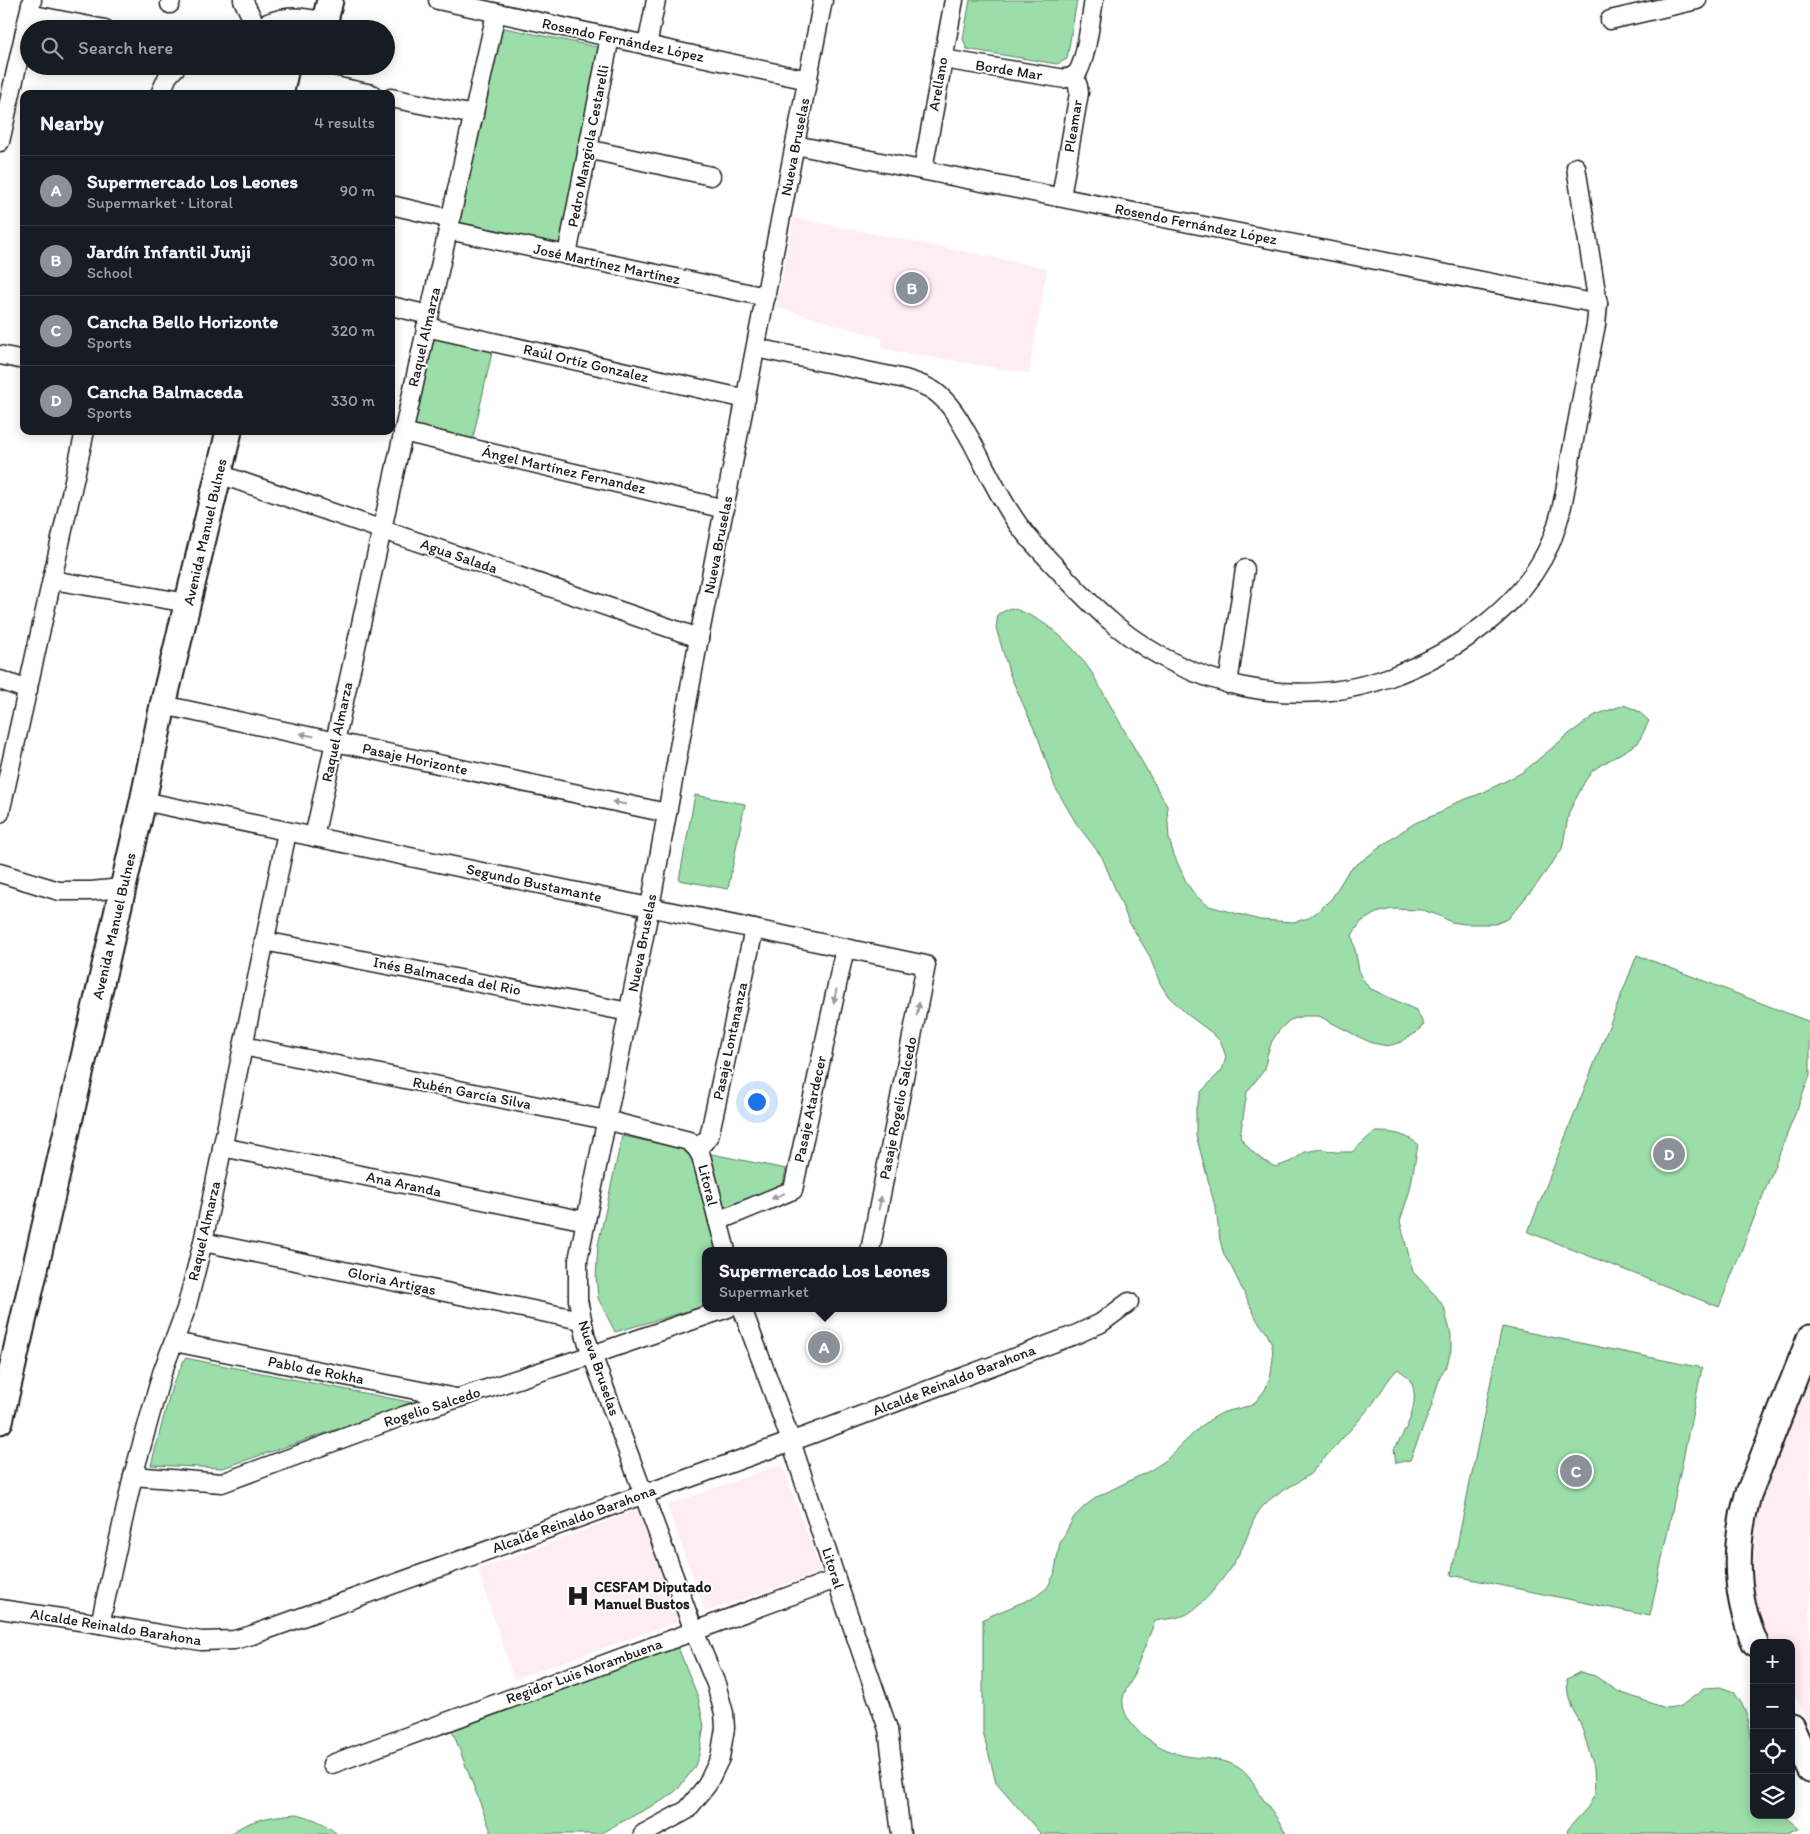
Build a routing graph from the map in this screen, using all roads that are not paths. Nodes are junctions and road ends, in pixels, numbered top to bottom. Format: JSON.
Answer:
{"nodes":[{"id":1,"x":243,"y":0,"type":"edge"},
{"id":2,"x":438,"y":0,"type":"edge"},
{"id":3,"x":656,"y":0,"type":"edge"},
{"id":4,"x":823,"y":0,"type":"edge"},
{"id":5,"x":954,"y":0,"type":"edge"},
{"id":6,"x":1094,"y":0,"type":"edge"},
{"id":7,"x":1697,"y":0,"type":"edge"},
{"id":8,"x":31,"y":7,"type":"edge"},
{"id":9,"x":496,"y":13,"type":"junction"},
{"id":10,"x":326,"y":17,"type":"edge"},
{"id":11,"x":26,"y":20,"type":"edge"},
{"id":12,"x":75,"y":20,"type":"edge"},
{"id":13,"x":252,"y":20,"type":"edge"},
{"id":14,"x":271,"y":20,"type":"edge"},
{"id":15,"x":1610,"y":20,"type":"dead end"},
{"id":16,"x":20,"y":36,"type":"edge"},
{"id":17,"x":610,"y":38,"type":"junction"},
{"id":18,"x":647,"y":46,"type":"junction"},
{"id":19,"x":943,"y":59,"type":"junction"},
{"id":20,"x":8,"y":67,"type":"edge"},
{"id":21,"x":169,"y":75,"type":"edge"},
{"id":22,"x":1074,"y":76,"type":"junction"},
{"id":23,"x":311,"y":80,"type":"edge"},
{"id":24,"x":808,"y":80,"type":"junction"},
{"id":25,"x":162,"y":90,"type":"edge"},
{"id":26,"x":355,"y":90,"type":"edge"},
{"id":27,"x":395,"y":99,"type":"edge"},
{"id":28,"x":474,"y":114,"type":"junction"},
{"id":29,"x":0,"y":142,"type":"edge"},
{"id":30,"x":795,"y":145,"type":"junction"},
{"id":31,"x":587,"y":148,"type":"junction"},
{"id":32,"x":1576,"y":167,"type":"dead end"},
{"id":33,"x":923,"y":169,"type":"junction"},
{"id":34,"x":711,"y":176,"type":"dead end"},
{"id":35,"x":1061,"y":197,"type":"junction"},
{"id":36,"x":395,"y":206,"type":"edge"},
{"id":37,"x":449,"y":224,"type":"junction"},
{"id":38,"x":567,"y":255,"type":"junction"},
{"id":39,"x":766,"y":297,"type":"junction"},
{"id":40,"x":1598,"y":304,"type":"junction"},
{"id":41,"x":395,"y":308,"type":"edge"},
{"id":42,"x":428,"y":321,"type":"junction"},
{"id":43,"x":756,"y":348,"type":"junction"},
{"id":44,"x":0,"y":355,"type":"edge"},
{"id":45,"x":20,"y":359,"type":"edge"},
{"id":46,"x":746,"y":399,"type":"junction"},
{"id":47,"x":400,"y":410,"type":"edge"},
{"id":48,"x":404,"y":432,"type":"junction"},
{"id":49,"x":84,"y":435,"type":"edge"},
{"id":50,"x":228,"y":435,"type":"edge"},
{"id":51,"x":219,"y":474,"type":"junction"},
{"id":52,"x":725,"y":509,"type":"junction"},
{"id":53,"x":382,"y":529,"type":"junction"},
{"id":54,"x":1245,"y":569,"type":"dead end"},
{"id":55,"x":52,"y":580,"type":"junction"},
{"id":56,"x":188,"y":603,"type":"junction"},
{"id":57,"x":700,"y":638,"type":"junction"},
{"id":58,"x":0,"y":680,"type":"edge"},
{"id":59,"x":1228,"y":684,"type":"junction"},
{"id":60,"x":28,"y":690,"type":"junction"},
{"id":61,"x":163,"y":705,"type":"junction"},
{"id":62,"x":335,"y":741,"type":"junction"},
{"id":63,"x":143,"y":801,"type":"junction"},
{"id":64,"x":0,"y":812,"type":"edge"},
{"id":65,"x":667,"y":813,"type":"junction"},
{"id":66,"x":287,"y":832,"type":"junction"},
{"id":67,"x":314,"y":837,"type":"junction"},
{"id":68,"x":0,"y":873,"type":"edge"},
{"id":69,"x":122,"y":888,"type":"junction"},
{"id":70,"x":650,"y":907,"type":"junction"},
{"id":71,"x":754,"y":929,"type":"junction"},
{"id":72,"x":264,"y":941,"type":"junction"},
{"id":73,"x":845,"y":948,"type":"junction"},
{"id":74,"x":926,"y":965,"type":"joint"},
{"id":75,"x":629,"y":1012,"type":"junction"},
{"id":76,"x":243,"y":1046,"type":"junction"},
{"id":77,"x":606,"y":1120,"type":"junction"},
{"id":78,"x":222,"y":1147,"type":"junction"},
{"id":79,"x":697,"y":1149,"type":"junction"},
{"id":80,"x":586,"y":1221,"type":"junction"},
{"id":81,"x":718,"y":1221,"type":"junction"},
{"id":82,"x":203,"y":1242,"type":"junction"},
{"id":83,"x":725,"y":1247,"type":"edge"},
{"id":84,"x":871,"y":1247,"type":"edge"},
{"id":85,"x":1129,"y":1302,"type":"dead end"},
{"id":86,"x":716,"y":1312,"type":"edge"},
{"id":87,"x":743,"y":1312,"type":"edge"},
{"id":88,"x":581,"y":1320,"type":"junction"},
{"id":89,"x":1810,"y":1338,"type":"edge"},
{"id":90,"x":174,"y":1342,"type":"junction"},
{"id":91,"x":592,"y":1355,"type":"junction"},
{"id":92,"x":458,"y":1399,"type":"junction"},
{"id":93,"x":0,"y":1421,"type":"edge"},
{"id":94,"x":791,"y":1441,"type":"junction"},
{"id":95,"x":133,"y":1476,"type":"junction"},
{"id":96,"x":644,"y":1493,"type":"junction"},
{"id":97,"x":836,"y":1579,"type":"junction"},
{"id":98,"x":0,"y":1609,"type":"edge"},
{"id":99,"x":100,"y":1624,"type":"junction"},
{"id":100,"x":694,"y":1631,"type":"junction"},
{"id":101,"x":1753,"y":1639,"type":"edge"},
{"id":102,"x":1792,"y":1729,"type":"edge"},
{"id":103,"x":332,"y":1764,"type":"dead end"},
{"id":104,"x":1810,"y":1770,"type":"edge"},
{"id":105,"x":643,"y":1834,"type":"edge"},
{"id":106,"x":901,"y":1834,"type":"edge"}],
"edges":[{"from":1,"to":13,"type":"street"},
{"from":2,"to":9,"type":"street","name":"Rosendo Fernández López"},
{"from":3,"to":18,"type":"street"},
{"from":4,"to":24,"type":"street","name":"Nueva Bruselas"},
{"from":5,"to":19,"type":"street","name":"Arellano"},
{"from":6,"to":22,"type":"street"},
{"from":7,"to":15,"type":"street"},
{"from":8,"to":11,"type":"street"},
{"from":8,"to":12,"type":"street"},
{"from":9,"to":17,"type":"street","name":"Rosendo Fernández López"},
{"from":9,"to":28,"type":"street","name":"Raquel Almarza"},
{"from":10,"to":14,"type":"street"},
{"from":16,"to":20,"type":"street"},
{"from":17,"to":18,"type":"street","name":"Rosendo Fernández López"},
{"from":17,"to":31,"type":"street","name":"Pedro Mangiola Cestarelli"},
{"from":18,"to":24,"type":"street","name":"Rosendo Fernández López"},
{"from":19,"to":22,"type":"street","name":"Borde Mar"},
{"from":19,"to":33,"type":"street","name":"Arellano"},
{"from":20,"to":29,"type":"street"},
{"from":21,"to":25,"type":"street"},
{"from":22,"to":35,"type":"street","name":"Pleamar"},
{"from":23,"to":26,"type":"street"},
{"from":24,"to":30,"type":"street","name":"Nueva Bruselas"},
{"from":27,"to":28,"type":"street"},
{"from":28,"to":37,"type":"street","name":"Raquel Almarza"},
{"from":30,"to":33,"type":"street","name":"Rosendo Fernández López"},
{"from":30,"to":39,"type":"street","name":"Nueva Bruselas"},
{"from":31,"to":34,"type":"street"},
{"from":31,"to":38,"type":"street","name":"Pedro Mangiola Cestarelli"},
{"from":32,"to":40,"type":"street"},
{"from":33,"to":35,"type":"street","name":"Rosendo Fernández López"},
{"from":35,"to":40,"type":"street","name":"Rosendo Fernández López"},
{"from":36,"to":37,"type":"street","name":"José Martínez Martínez"},
{"from":37,"to":38,"type":"street","name":"José Martínez Martínez"},
{"from":37,"to":42,"type":"street","name":"Raquel Almarza"},
{"from":38,"to":39,"type":"street","name":"José Martínez Martínez"},
{"from":39,"to":43,"type":"street","name":"Nueva Bruselas"},
{"from":40,"to":59,"type":"street"},
{"from":41,"to":42,"type":"street","name":"Raúl Ortíz Gonzalez"},
{"from":42,"to":46,"type":"street","name":"Raúl Ortíz Gonzalez"},
{"from":42,"to":47,"type":"street","name":"Raquel Almarza"},
{"from":43,"to":46,"type":"street","name":"Nueva Bruselas"},
{"from":43,"to":59,"type":"street"},
{"from":44,"to":45,"type":"street"},
{"from":46,"to":52,"type":"street","name":"Nueva Bruselas"},
{"from":47,"to":48,"type":"street","name":"Raquel Almarza"},
{"from":48,"to":52,"type":"street","name":"Ángel Martínez Fernandez"},
{"from":48,"to":53,"type":"street","name":"Raquel Almarza"},
{"from":49,"to":55,"type":"street"},
{"from":50,"to":51,"type":"street","name":"Avenida Manuel Bulnes"},
{"from":51,"to":53,"type":"street","name":"Agua Salada"},
{"from":51,"to":56,"type":"street","name":"Avenida Manuel Bulnes"},
{"from":52,"to":57,"type":"street","name":"Nueva Bruselas"},
{"from":53,"to":57,"type":"street","name":"Agua Salada"},
{"from":53,"to":62,"type":"street","name":"Raquel Almarza"},
{"from":54,"to":59,"type":"street"},
{"from":55,"to":56,"type":"street"},
{"from":55,"to":60,"type":"street"},
{"from":56,"to":61,"type":"street","name":"Avenida Manuel Bulnes"},
{"from":57,"to":65,"type":"street","name":"Nueva Bruselas"},
{"from":58,"to":60,"type":"street"},
{"from":60,"to":64,"type":"street"},
{"from":62,"to":61,"type":"street","name":"Pasaje Horizonte","one_way":true},
{"from":61,"to":63,"type":"street","name":"Avenida Manuel Bulnes"},
{"from":65,"to":62,"type":"street","name":"Pasaje Horizonte","one_way":true},
{"from":62,"to":67,"type":"street","name":"Raquel Almarza"},
{"from":63,"to":66,"type":"street","name":"Segundo Bustamante"},
{"from":63,"to":69,"type":"street","name":"Avenida Manuel Bulnes"},
{"from":65,"to":70,"type":"street","name":"Nueva Bruselas"},
{"from":66,"to":67,"type":"street","name":"Segundo Bustamante"},
{"from":66,"to":72,"type":"street","name":"Raquel Almarza"},
{"from":67,"to":70,"type":"street","name":"Segundo Bustamante"},
{"from":68,"to":69,"type":"street"},
{"from":69,"to":93,"type":"street","name":"Avenida Manuel Bulnes"},
{"from":70,"to":71,"type":"street","name":"Segundo Bustamante"},
{"from":70,"to":75,"type":"street","name":"Nueva Bruselas"},
{"from":71,"to":73,"type":"street","name":"Segundo Bustamante"},
{"from":71,"to":79,"type":"street","name":"Pasaje Lontananza"},
{"from":72,"to":75,"type":"street","name":"Inés Balmaceda del Rio"},
{"from":72,"to":76,"type":"street","name":"Raquel Almarza"},
{"from":73,"to":74,"type":"street","name":"Segundo Bustamante"},
{"from":73,"to":81,"type":"street","name":"Pasaje Atardecer","one_way":true},
{"from":84,"to":74,"type":"street","name":"Pasaje Rogelio Salcedo","one_way":true},
{"from":75,"to":77,"type":"street","name":"Nueva Bruselas"},
{"from":76,"to":77,"type":"street","name":"Rubén García Silva"},
{"from":76,"to":78,"type":"street","name":"Raquel Almarza"},
{"from":77,"to":79,"type":"street","name":"Rubén García Silva"},
{"from":77,"to":80,"type":"street","name":"Nueva Bruselas"},
{"from":78,"to":80,"type":"street","name":"Ana Aranda"},
{"from":78,"to":82,"type":"street","name":"Raquel Almarza"},
{"from":79,"to":81,"type":"street","name":"Litoral"},
{"from":80,"to":88,"type":"street","name":"Nueva Bruselas"},
{"from":81,"to":83,"type":"street","name":"Litoral"},
{"from":82,"to":88,"type":"street","name":"Gloria Artigas"},
{"from":82,"to":90,"type":"street","name":"Raquel Almarza"},
{"from":85,"to":94,"type":"street","name":"Alcalde Reinaldo Barahona"},
{"from":86,"to":91,"type":"street","name":"Rogelio Salcedo"},
{"from":87,"to":94,"type":"street","name":"Litoral"},
{"from":88,"to":91,"type":"street","name":"Nueva Bruselas"},
{"from":89,"to":101,"type":"street"},
{"from":90,"to":92,"type":"street","name":"Pablo de Rokha"},
{"from":90,"to":95,"type":"street","name":"Raquel Almarza"},
{"from":91,"to":92,"type":"street","name":"Rogelio Salcedo"},
{"from":91,"to":96,"type":"street","name":"Nueva Bruselas"},
{"from":92,"to":95,"type":"street","name":"Rogelio Salcedo"},
{"from":94,"to":96,"type":"street","name":"Alcalde Reinaldo Barahona"},
{"from":94,"to":97,"type":"street","name":"Litoral"},
{"from":95,"to":99,"type":"street","name":"Raquel Almarza"},
{"from":96,"to":99,"type":"street","name":"Alcalde Reinaldo Barahona"},
{"from":96,"to":100,"type":"street","name":"Nueva Bruselas"},
{"from":97,"to":100,"type":"street","name":"Regidor Luis Norambuena"},
{"from":97,"to":106,"type":"street","name":"Litoral"},
{"from":98,"to":99,"type":"street","name":"Alcalde Reinaldo Barahona"},
{"from":100,"to":103,"type":"street","name":"Regidor Luis Norambuena"},
{"from":100,"to":105,"type":"street","name":"Nueva Bruselas"},
{"from":102,"to":104,"type":"street"}]}
